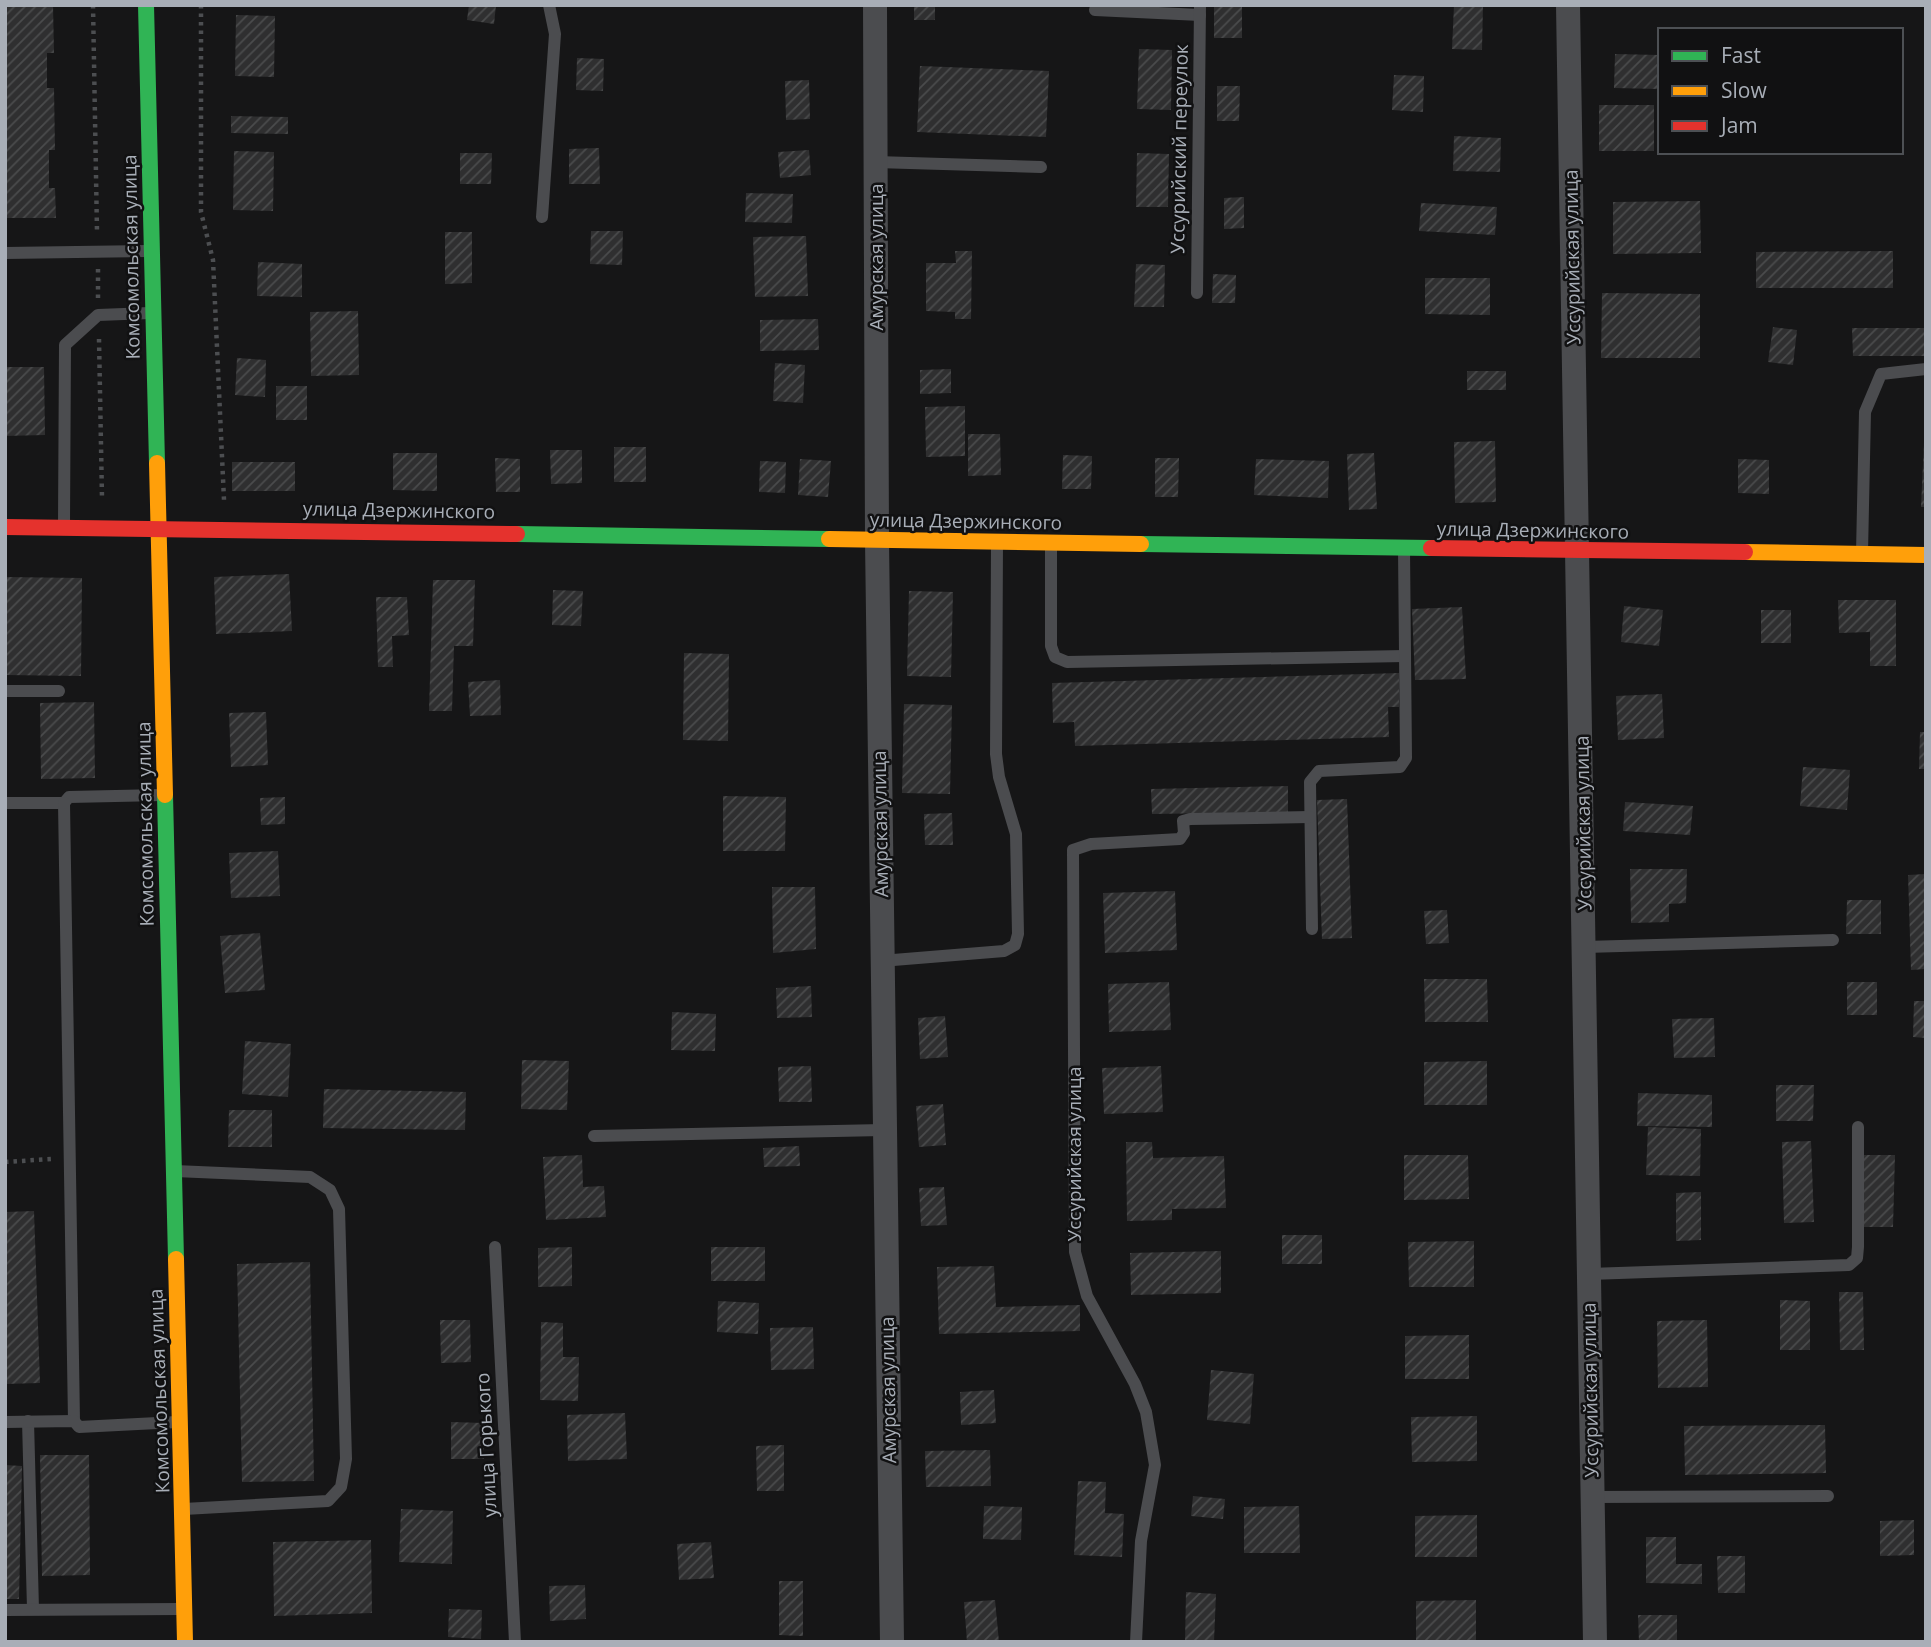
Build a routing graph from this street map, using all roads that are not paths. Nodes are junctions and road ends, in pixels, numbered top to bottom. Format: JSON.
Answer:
{"nodes":[{"id":1,"x":146,"y":5,"type":"edge"},
{"id":2,"x":549,"y":5,"type":"edge"},
{"id":3,"x":875,"y":5,"type":"edge"},
{"id":4,"x":1568,"y":5,"type":"edge"},
{"id":5,"x":1095,"y":10,"type":"dead end"},
{"id":6,"x":1200,"y":10,"type":"edge"},
{"id":7,"x":876,"y":162,"type":"junction"},
{"id":8,"x":1041,"y":167,"type":"dead end"},
{"id":9,"x":542,"y":218,"type":"dead end"},
{"id":10,"x":152,"y":251,"type":"junction"},
{"id":11,"x":5,"y":253,"type":"edge"},
{"id":12,"x":1197,"y":293,"type":"dead end"},
{"id":13,"x":153,"y":313,"type":"junction"},
{"id":14,"x":1926,"y":369,"type":"edge"},
{"id":15,"x":5,"y":527,"type":"edge"},
{"id":16,"x":64,"y":527,"type":"junction"},
{"id":17,"x":159,"y":527,"type":"junction"},
{"id":18,"x":877,"y":541,"type":"junction"},
{"id":19,"x":997,"y":543,"type":"junction"},
{"id":20,"x":1051,"y":543,"type":"junction"},
{"id":21,"x":1404,"y":549,"type":"junction"},
{"id":22,"x":1577,"y":552,"type":"junction"},
{"id":23,"x":1862,"y":554,"type":"junction"},
{"id":24,"x":1926,"y":555,"type":"edge"},
{"id":25,"x":1405,"y":656,"type":"junction"},
{"id":26,"x":5,"y":691,"type":"edge"},
{"id":27,"x":59,"y":691,"type":"dead end"},
{"id":28,"x":165,"y":795,"type":"junction"},
{"id":29,"x":5,"y":803,"type":"edge"},
{"id":30,"x":64,"y":803,"type":"junction"},
{"id":31,"x":1310,"y":817,"type":"junction"},
{"id":32,"x":1312,"y":929,"type":"dead end"},
{"id":33,"x":1833,"y":940,"type":"dead end"},
{"id":34,"x":1585,"y":947,"type":"junction"},
{"id":35,"x":881,"y":961,"type":"junction"},
{"id":36,"x":1858,"y":1127,"type":"dead end"},
{"id":37,"x":883,"y":1130,"type":"junction"},
{"id":38,"x":594,"y":1136,"type":"dead end"},
{"id":39,"x":174,"y":1171,"type":"junction"},
{"id":40,"x":495,"y":1247,"type":"dead end"},
{"id":41,"x":1589,"y":1274,"type":"junction"},
{"id":42,"x":28,"y":1421,"type":"junction"},
{"id":43,"x":74,"y":1421,"type":"junction"},
{"id":44,"x":5,"y":1422,"type":"edge"},
{"id":45,"x":179,"y":1422,"type":"junction"},
{"id":46,"x":1828,"y":1496,"type":"dead end"},
{"id":47,"x":1592,"y":1497,"type":"junction"},
{"id":48,"x":184,"y":1509,"type":"junction"},
{"id":49,"x":33,"y":1609,"type":"junction"},
{"id":50,"x":184,"y":1609,"type":"junction"},
{"id":51,"x":5,"y":1610,"type":"edge"},
{"id":52,"x":185,"y":1642,"type":"edge"},
{"id":53,"x":515,"y":1642,"type":"edge"},
{"id":54,"x":892,"y":1642,"type":"edge"},
{"id":55,"x":1136,"y":1642,"type":"edge"},
{"id":56,"x":1595,"y":1642,"type":"edge"}],
"edges":[{"from":1,"to":10,"type":"street","name":"Комсомольская улица"},
{"from":2,"to":9,"type":"lane"},
{"from":3,"to":7,"type":"street","name":"Амурская улица"},
{"from":4,"to":22,"type":"street","name":"Уссурийская улица"},
{"from":5,"to":6,"type":"lane"},
{"from":6,"to":12,"type":"lane","name":"Уссурийский переулок"},
{"from":7,"to":8,"type":"lane"},
{"from":7,"to":18,"type":"street","name":"Амурская улица"},
{"from":10,"to":11,"type":"lane"},
{"from":10,"to":13,"type":"street","name":"Комсомольская улица"},
{"from":13,"to":16,"type":"lane"},
{"from":13,"to":17,"type":"street","name":"Комсомольская улица"},
{"from":14,"to":23,"type":"lane"},
{"from":15,"to":16,"type":"street","name":"улица Дзержинского"},
{"from":16,"to":17,"type":"street","name":"улица Дзержинского"},
{"from":17,"to":18,"type":"street","name":"улица Дзержинского"},
{"from":17,"to":28,"type":"street","name":"Комсомольская улица"},
{"from":18,"to":19,"type":"street","name":"улица Дзержинского"},
{"from":18,"to":35,"type":"street","name":"Амурская улица"},
{"from":19,"to":20,"type":"street","name":"улица Дзержинского"},
{"from":19,"to":35,"type":"lane"},
{"from":20,"to":21,"type":"street","name":"улица Дзержинского"},
{"from":20,"to":25,"type":"lane"},
{"from":21,"to":22,"type":"street","name":"улица Дзержинского"},
{"from":21,"to":25,"type":"lane"},
{"from":22,"to":23,"type":"street","name":"улица Дзержинского"},
{"from":22,"to":34,"type":"street","name":"Уссурийская улица"},
{"from":23,"to":24,"type":"street","name":"улица Дзержинского"},
{"from":25,"to":31,"type":"lane"},
{"from":26,"to":27,"type":"lane"},
{"from":28,"to":30,"type":"lane"},
{"from":28,"to":39,"type":"street","name":"Комсомольская улица"},
{"from":29,"to":30,"type":"lane"},
{"from":30,"to":43,"type":"lane"},
{"from":31,"to":32,"type":"lane"},
{"from":31,"to":55,"type":"lane","name":"Уссурийская улица"},
{"from":33,"to":34,"type":"lane"},
{"from":34,"to":41,"type":"street","name":"Уссурийская улица"},
{"from":35,"to":37,"type":"street","name":"Амурская улица"},
{"from":36,"to":41,"type":"lane"},
{"from":37,"to":38,"type":"lane"},
{"from":37,"to":54,"type":"street","name":"Амурская улица"},
{"from":39,"to":45,"type":"street","name":"Комсомольская улица"},
{"from":39,"to":48,"type":"lane"},
{"from":40,"to":53,"type":"lane","name":"улица Горького"},
{"from":41,"to":47,"type":"street","name":"Уссурийская улица"},
{"from":42,"to":43,"type":"lane"},
{"from":42,"to":44,"type":"lane"},
{"from":42,"to":49,"type":"lane"},
{"from":43,"to":45,"type":"lane"},
{"from":45,"to":48,"type":"street","name":"Комсомольская улица"},
{"from":46,"to":47,"type":"lane"},
{"from":47,"to":56,"type":"street","name":"Уссурийская улица"},
{"from":48,"to":50,"type":"street","name":"Комсомольская улица"},
{"from":49,"to":50,"type":"lane"},
{"from":49,"to":51,"type":"lane"},
{"from":50,"to":52,"type":"street","name":"Комсомольская улица"}]}
